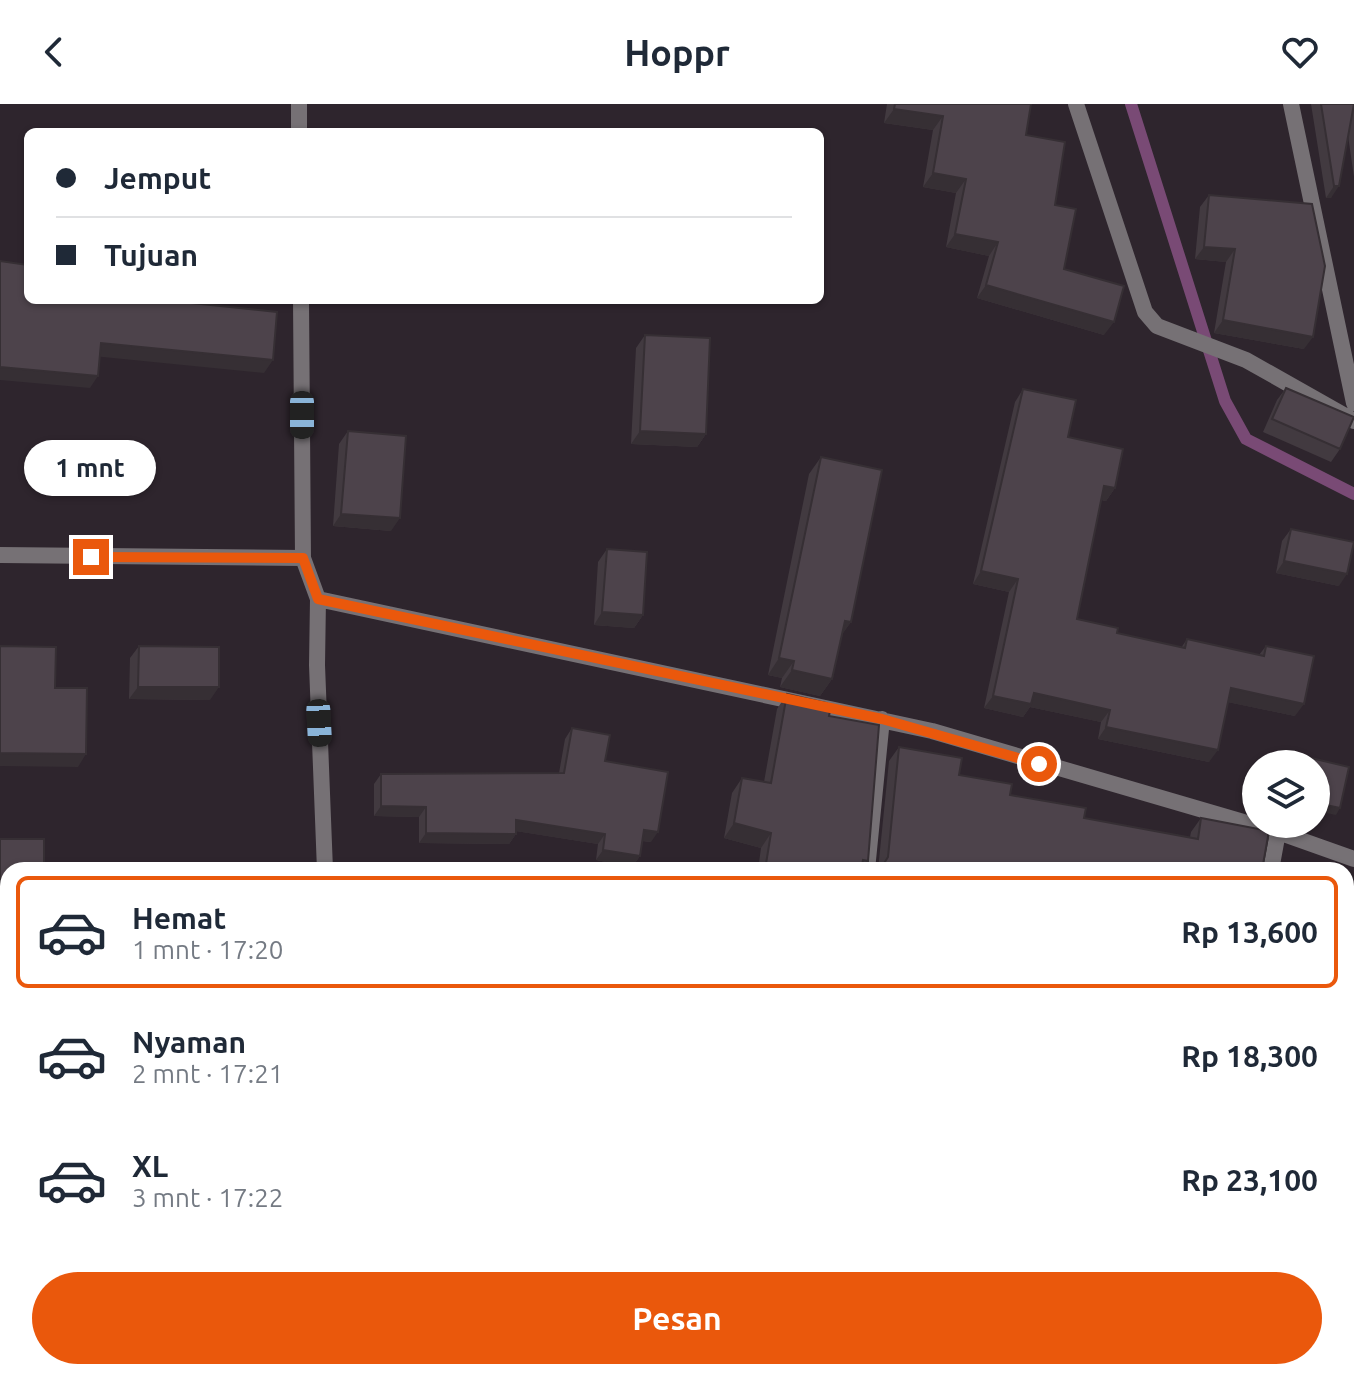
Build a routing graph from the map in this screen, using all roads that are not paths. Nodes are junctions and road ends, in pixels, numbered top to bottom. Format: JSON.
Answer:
{"nodes":[{"id":1,"x":299,"y":104,"type":"edge"},
{"id":2,"x":1076,"y":104,"type":"edge"},
{"id":3,"x":1291,"y":104,"type":"edge"},
{"id":4,"x":299,"y":128,"type":"edge"},
{"id":5,"x":301,"y":304,"type":"edge"},
{"id":6,"x":1354,"y":403,"type":"edge"},
{"id":7,"x":1354,"y":421,"type":"edge"},
{"id":8,"x":0,"y":555,"type":"edge"},
{"id":9,"x":303,"y":558,"type":"junction"},
{"id":10,"x":318,"y":599,"type":"junction"},
{"id":11,"x":882,"y":719,"type":"junction"},
{"id":12,"x":1242,"y":822,"type":"edge"},
{"id":13,"x":1277,"y":838,"type":"edge"},
{"id":14,"x":1295,"y":838,"type":"edge"},
{"id":15,"x":1354,"y":859,"type":"edge"},
{"id":16,"x":325,"y":862,"type":"edge"},
{"id":17,"x":868,"y":862,"type":"edge"},
{"id":18,"x":1272,"y":862,"type":"edge"}],
"edges":[{"from":1,"to":4,"type":"street"},
{"from":2,"to":7,"type":"street"},
{"from":3,"to":6,"type":"street"},
{"from":5,"to":9,"type":"street"},
{"from":8,"to":9,"type":"street"},
{"from":9,"to":10,"type":"street"},
{"from":10,"to":11,"type":"street"},
{"from":10,"to":16,"type":"street"},
{"from":11,"to":12,"type":"street"},
{"from":11,"to":17,"type":"street"},
{"from":13,"to":18,"type":"street"},
{"from":14,"to":15,"type":"street"}]}
